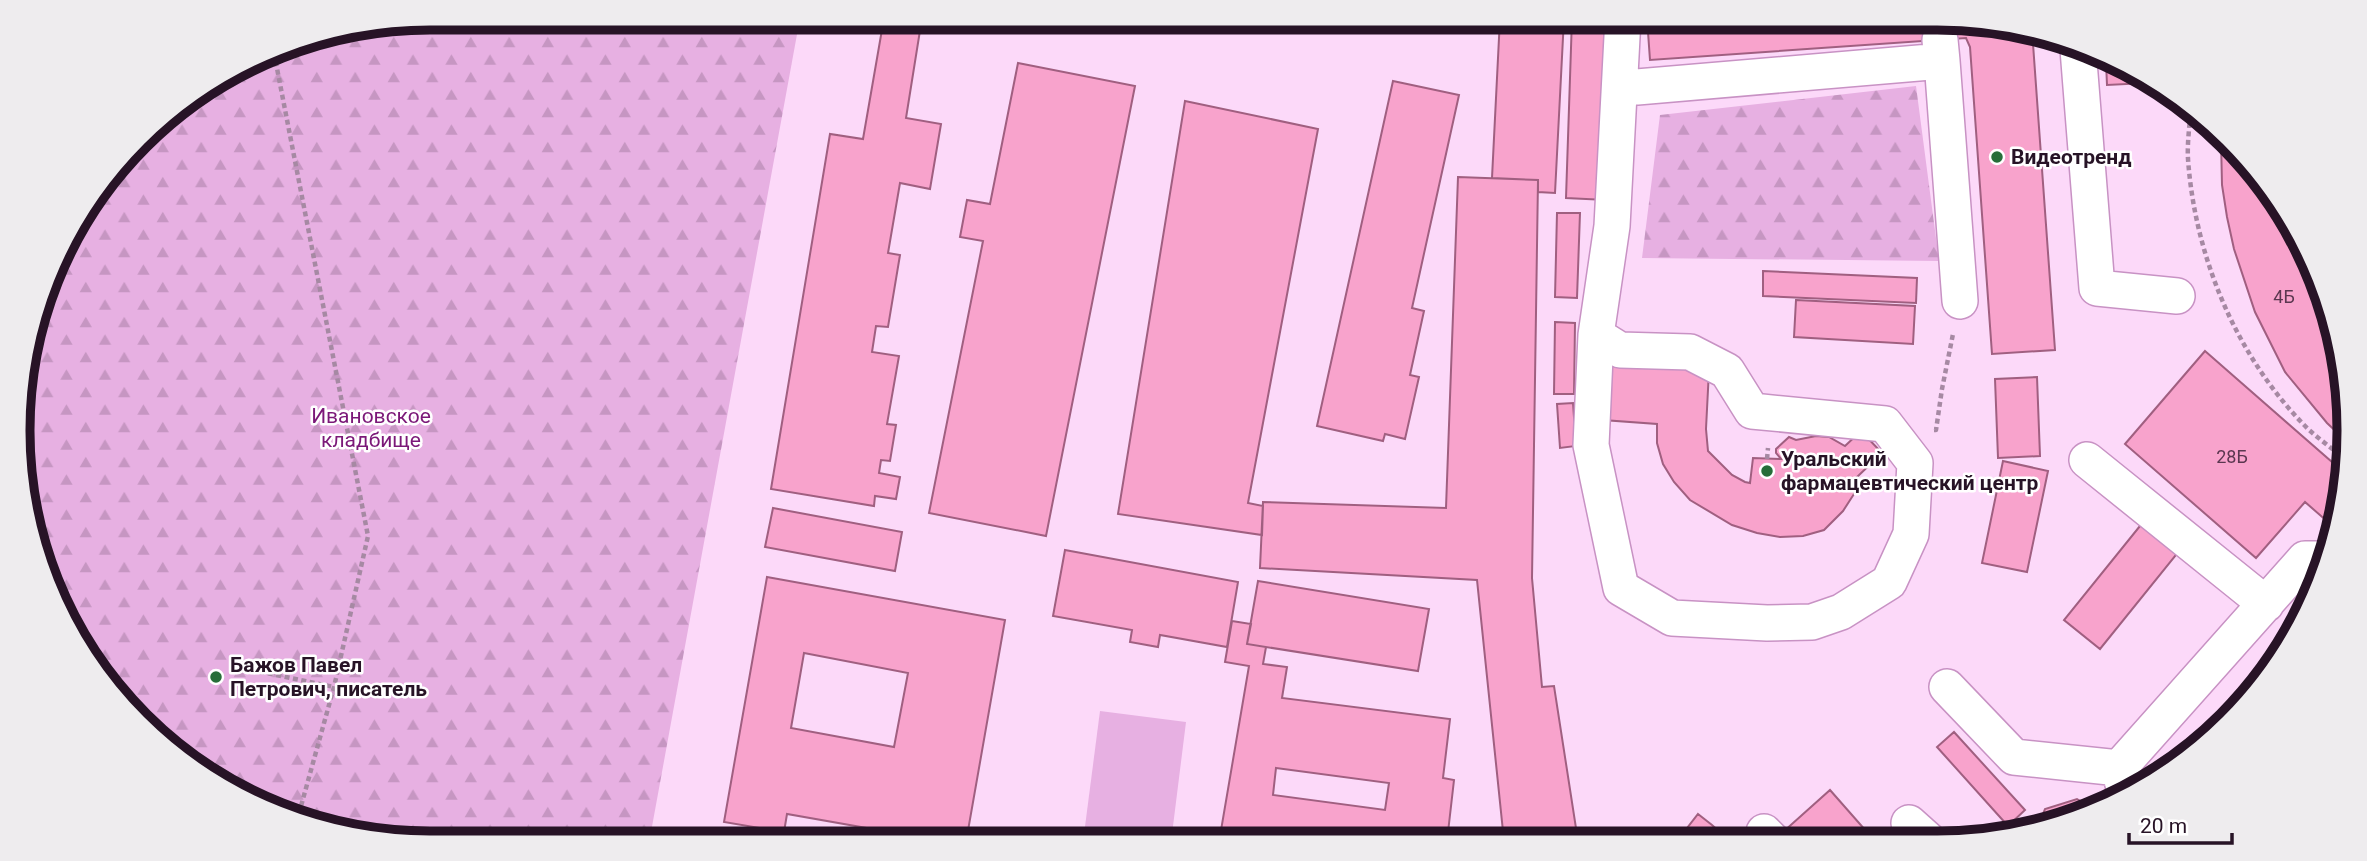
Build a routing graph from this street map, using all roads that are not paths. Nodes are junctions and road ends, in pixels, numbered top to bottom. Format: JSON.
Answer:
{"nodes":[{"id":1,"x":1622,"y":30,"type":"edge"},
{"id":2,"x":2079,"y":56,"type":"edge"},
{"id":3,"x":1637,"y":87,"type":"dead end"},
{"id":4,"x":2176,"y":296,"type":"dead end"},
{"id":5,"x":1960,"y":302,"type":"road end"},
{"id":6,"x":1596,"y":335,"type":"junction"},
{"id":7,"x":2087,"y":460,"type":"dead end"},
{"id":8,"x":2316,"y":559,"type":"edge"},
{"id":9,"x":2266,"y":604,"type":"junction"},
{"id":10,"x":1947,"y":687,"type":"dead end"},
{"id":11,"x":2122,"y":782,"type":"edge"}],
"edges":[{"from":1,"to":6,"type":"lane"},
{"from":2,"to":4,"type":"lane"},
{"from":3,"to":5,"type":"lane"},
{"from":6,"to":6,"type":"lane"},
{"from":7,"to":9,"type":"lane"},
{"from":8,"to":9,"type":"lane"},
{"from":9,"to":11,"type":"lane"},
{"from":10,"to":11,"type":"lane"}]}
